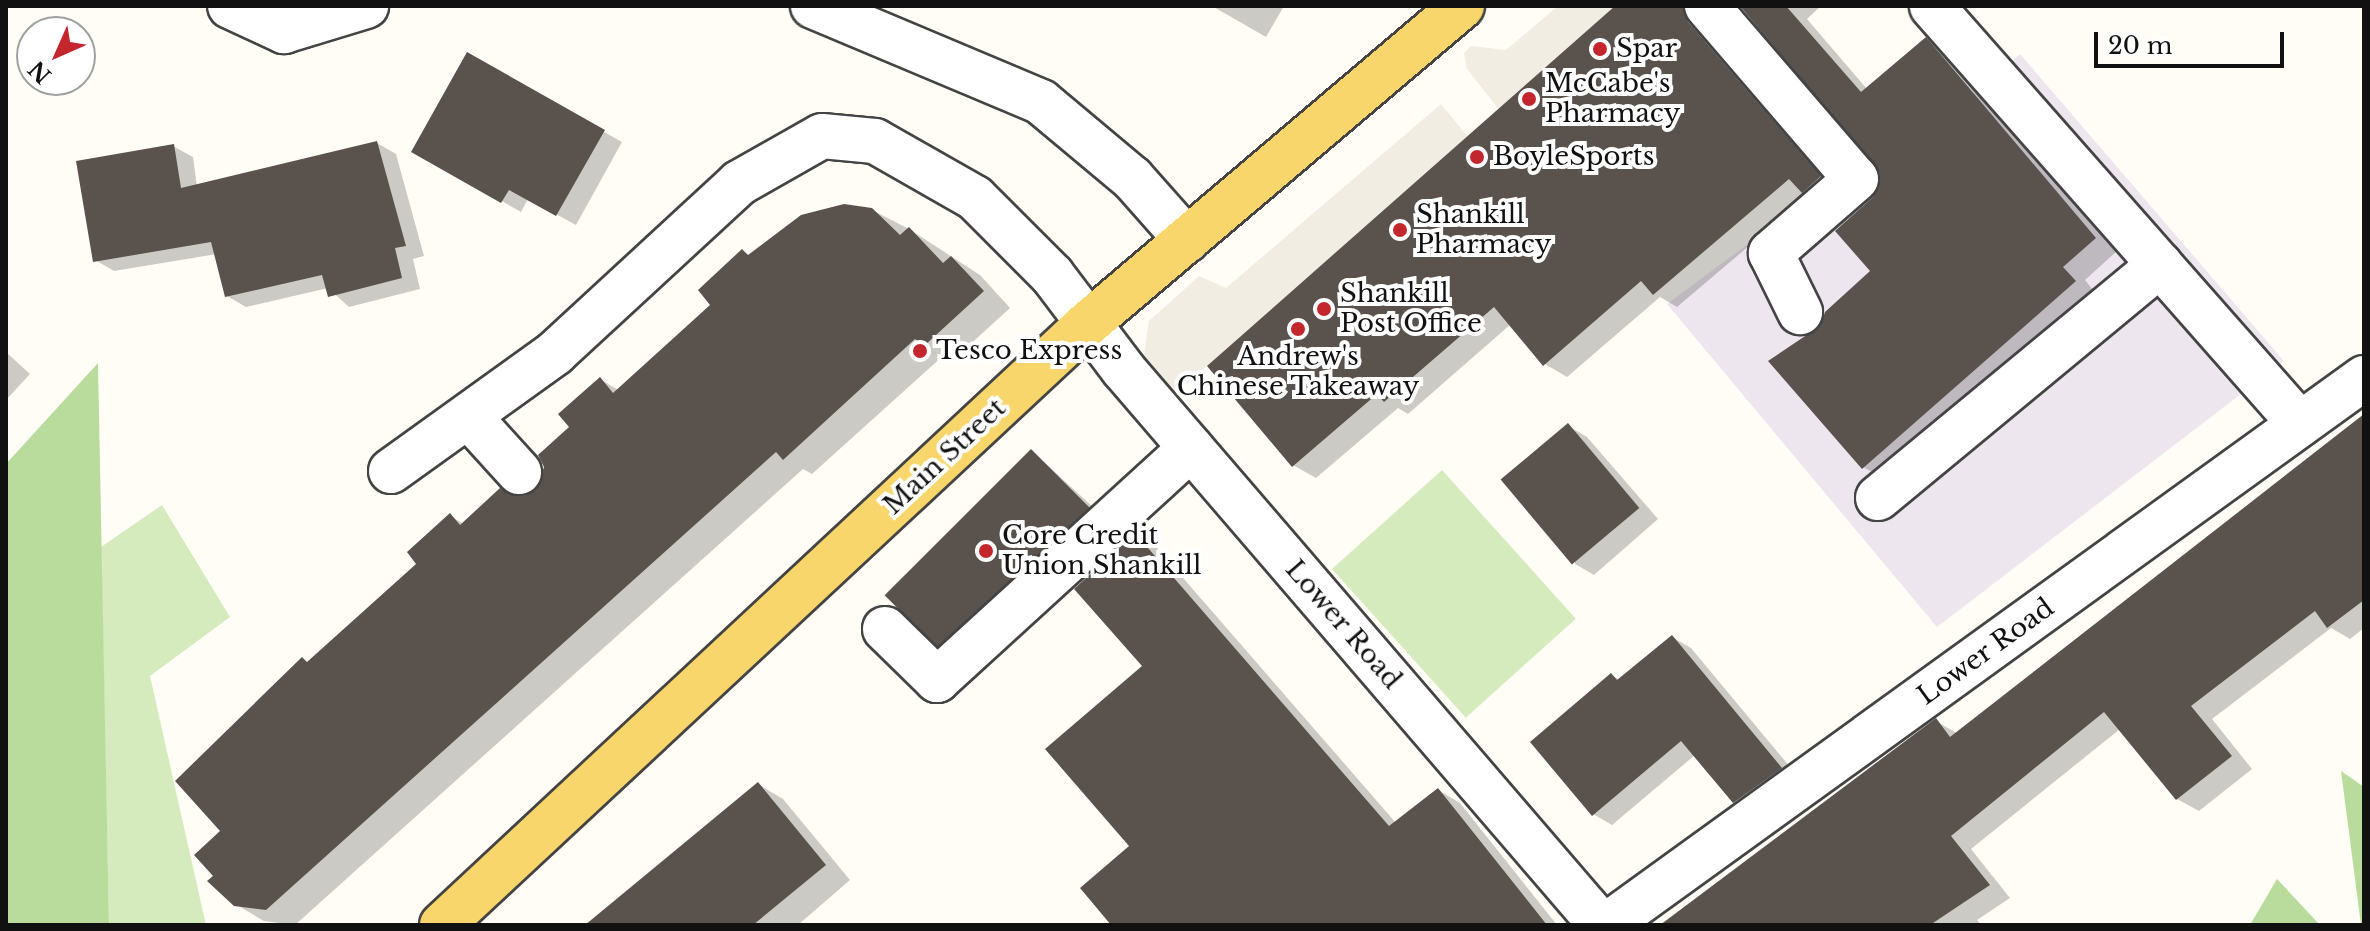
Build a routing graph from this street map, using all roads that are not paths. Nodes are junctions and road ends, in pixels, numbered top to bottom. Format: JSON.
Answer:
{"nodes":[{"id":1,"x":230,"y":6,"type":"edge"},
{"id":2,"x":366,"y":6,"type":"edge"},
{"id":3,"x":813,"y":6,"type":"edge"},
{"id":4,"x":1462,"y":6,"type":"edge"},
{"id":5,"x":1707,"y":6,"type":"edge"},
{"id":6,"x":1932,"y":6,"type":"edge"},
{"id":7,"x":1187,"y":240,"type":"junction"},
{"id":8,"x":2160,"y":265,"type":"junction"},
{"id":9,"x":1800,"y":312,"type":"dead end"},
{"id":10,"x":1086,"y":325,"type":"junction"},
{"id":11,"x":2364,"y":378,"type":"edge"},
{"id":12,"x":470,"y":418,"type":"junction"},
{"id":13,"x":2300,"y":424,"type":"junction"},
{"id":14,"x":1191,"y":448,"type":"junction"},
{"id":15,"x":391,"y":471,"type":"dead end"},
{"id":16,"x":519,"y":472,"type":"dead end"},
{"id":17,"x":1878,"y":498,"type":"dead end"},
{"id":18,"x":885,"y":629,"type":"dead end"},
{"id":19,"x":442,"y":925,"type":"edge"},
{"id":20,"x":1601,"y":925,"type":"edge"},
{"id":21,"x":1607,"y":925,"type":"edge"}],
"edges":[{"from":1,"to":2,"type":"street"},
{"from":3,"to":7,"type":"street"},
{"from":4,"to":7,"type":"main road","name":"Main Street"},
{"from":5,"to":9,"type":"street"},
{"from":6,"to":8,"type":"street"},
{"from":7,"to":10,"type":"main road","name":"Main Street"},
{"from":8,"to":13,"type":"street"},
{"from":8,"to":17,"type":"street"},
{"from":10,"to":12,"type":"street","name":"Lower Road"},
{"from":10,"to":14,"type":"street","name":"Lower Road"},
{"from":10,"to":19,"type":"main road","name":"Main Street"},
{"from":11,"to":13,"type":"street","name":"Lower Road"},
{"from":12,"to":15,"type":"street","name":"Lower Road"},
{"from":12,"to":16,"type":"street"},
{"from":13,"to":21,"type":"street","name":"Lower Road"},
{"from":14,"to":18,"type":"street"},
{"from":14,"to":20,"type":"street","name":"Lower Road"}]}
